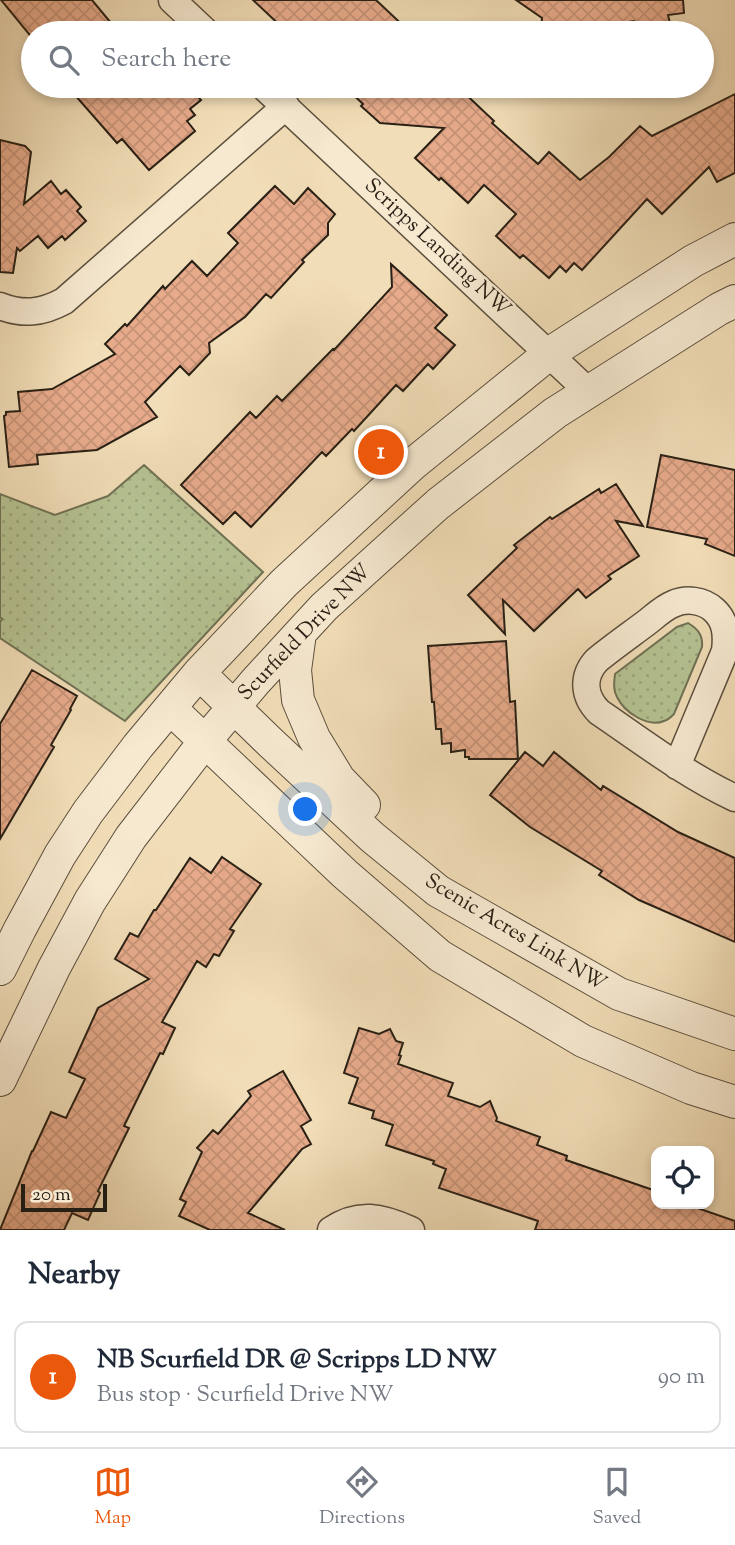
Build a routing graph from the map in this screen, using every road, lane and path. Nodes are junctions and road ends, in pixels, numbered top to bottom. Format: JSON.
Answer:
{"nodes":[{"id":1,"x":172,"y":0,"type":"edge"},
{"id":2,"x":194,"y":21,"type":"edge"},
{"id":3,"x":277,"y":98,"type":"edge"},
{"id":4,"x":286,"y":106,"type":"junction"},
{"id":5,"x":735,"y":239,"type":"edge"},
{"id":6,"x":735,"y":301,"type":"edge"},
{"id":7,"x":0,"y":306,"type":"edge"},
{"id":8,"x":550,"y":353,"type":"junction"},
{"id":9,"x":588,"y":391,"type":"junction"},
{"id":10,"x":300,"y":633,"type":"junction"},
{"id":11,"x":199,"y":673,"type":"junction"},
{"id":12,"x":234,"y":706,"type":"junction"},
{"id":13,"x":170,"y":708,"type":"junction"},
{"id":14,"x":205,"y":741,"type":"junction"},
{"id":15,"x":677,"y":766,"type":"junction"},
{"id":16,"x":735,"y":798,"type":"edge"},
{"id":17,"x":438,"y":891,"type":"junction"},
{"id":18,"x":0,"y":969,"type":"edge"},
{"id":19,"x":735,"y":1034,"type":"edge"},
{"id":20,"x":0,"y":1080,"type":"edge"},
{"id":21,"x":735,"y":1102,"type":"edge"},
{"id":22,"x":331,"y":1230,"type":"edge"},
{"id":23,"x":411,"y":1230,"type":"edge"}],
"edges":[{"from":1,"to":2,"type":"street"},
{"from":3,"to":4,"type":"street","name":"Scripps Landing NW"},
{"from":4,"to":7,"type":"street"},
{"from":4,"to":8,"type":"street","name":"Scripps Landing NW"},
{"from":5,"to":8,"type":"street"},
{"from":6,"to":9,"type":"street","name":"Scurfield Drive NW"},
{"from":8,"to":9,"type":"street","name":"Scripps Landing NW"},
{"from":8,"to":11,"type":"street"},
{"from":9,"to":10,"type":"street","name":"Scurfield Drive NW"},
{"from":10,"to":12,"type":"street","name":"Scurfield Drive NW"},
{"from":10,"to":17,"type":"street"},
{"from":11,"to":12,"type":"street","name":"Scenic Acres Link NW"},
{"from":11,"to":13,"type":"street"},
{"from":12,"to":14,"type":"street","name":"Scurfield Drive NW"},
{"from":12,"to":17,"type":"street","name":"Scenic Acres Link NW"},
{"from":13,"to":14,"type":"street"},
{"from":13,"to":18,"type":"street"},
{"from":14,"to":20,"type":"street","name":"Scurfield Drive NW"},
{"from":14,"to":21,"type":"street"},
{"from":15,"to":15,"type":"street"},
{"from":15,"to":16,"type":"street"},
{"from":17,"to":19,"type":"street","name":"Scenic Acres Link NW"},
{"from":22,"to":23,"type":"street"}]}
